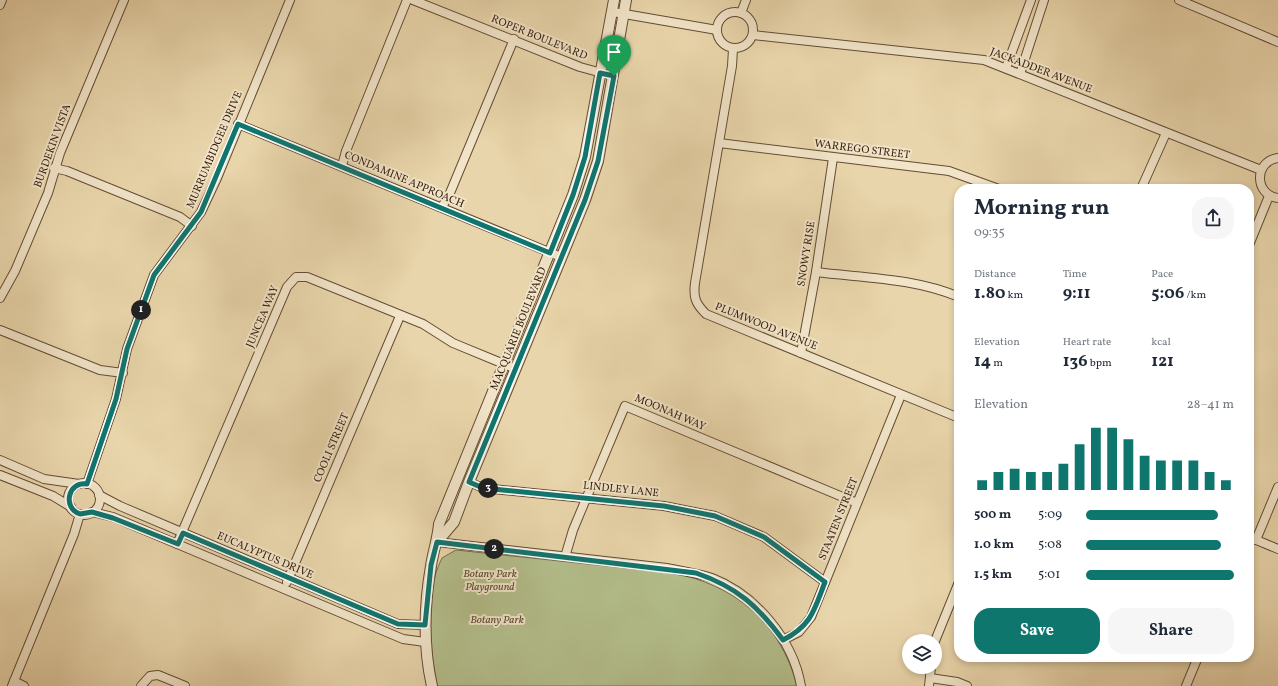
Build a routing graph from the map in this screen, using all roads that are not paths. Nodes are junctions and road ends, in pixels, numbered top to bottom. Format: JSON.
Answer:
{"nodes":[{"id":1,"x":2,"y":0,"type":"edge"},
{"id":2,"x":290,"y":0,"type":"edge"},
{"id":3,"x":408,"y":0,"type":"edge"},
{"id":4,"x":413,"y":0,"type":"edge"},
{"id":5,"x":614,"y":0,"type":"edge"},
{"id":6,"x":626,"y":0,"type":"edge"},
{"id":7,"x":746,"y":0,"type":"edge"},
{"id":8,"x":1031,"y":0,"type":"edge"},
{"id":9,"x":1044,"y":0,"type":"edge"},
{"id":10,"x":1179,"y":0,"type":"edge"},
{"id":11,"x":122,"y":1,"type":"edge"},
{"id":12,"x":0,"y":5,"type":"edge"},
{"id":13,"x":613,"y":12,"type":"junction"},
{"id":14,"x":741,"y":13,"type":"junction"},
{"id":15,"x":623,"y":14,"type":"junction"},
{"id":16,"x":717,"y":30,"type":"junction"},
{"id":17,"x":753,"y":35,"type":"junction"},
{"id":18,"x":514,"y":39,"type":"junction"},
{"id":19,"x":1278,"y":42,"type":"edge"},
{"id":20,"x":733,"y":48,"type":"junction"},
{"id":21,"x":1006,"y":68,"type":"junction"},
{"id":22,"x":600,"y":73,"type":"junction"},
{"id":23,"x":1020,"y":74,"type":"junction"},
{"id":24,"x":614,"y":76,"type":"junction"},
{"id":25,"x":238,"y":124,"type":"junction"},
{"id":26,"x":1166,"y":132,"type":"junction"},
{"id":27,"x":719,"y":143,"type":"junction"},
{"id":28,"x":832,"y":158,"type":"junction"},
{"id":29,"x":1278,"y":158,"type":"edge"},
{"id":30,"x":342,"y":166,"type":"junction"},
{"id":31,"x":54,"y":168,"type":"junction"},
{"id":32,"x":1261,"y":170,"type":"junction"},
{"id":33,"x":986,"y":184,"type":"edge"},
{"id":34,"x":1143,"y":184,"type":"edge"},
{"id":35,"x":1269,"y":196,"type":"junction"},
{"id":36,"x":1278,"y":198,"type":"edge"},
{"id":37,"x":442,"y":207,"type":"junction"},
{"id":38,"x":192,"y":226,"type":"junction"},
{"id":39,"x":1254,"y":233,"type":"edge"},
{"id":40,"x":550,"y":253,"type":"junction"},
{"id":41,"x":561,"y":258,"type":"junction"},
{"id":42,"x":816,"y":272,"type":"junction"},
{"id":43,"x":954,"y":295,"type":"edge"},
{"id":44,"x":0,"y":298,"type":"edge"},
{"id":45,"x":400,"y":316,"type":"junction"},
{"id":46,"x":0,"y":330,"type":"edge"},
{"id":47,"x":801,"y":353,"type":"junction"},
{"id":48,"x":505,"y":364,"type":"junction"},
{"id":49,"x":516,"y":369,"type":"junction"},
{"id":50,"x":123,"y":373,"type":"junction"},
{"id":51,"x":901,"y":395,"type":"junction"},
{"id":52,"x":954,"y":416,"type":"edge"},
{"id":53,"x":0,"y":460,"type":"edge"},
{"id":54,"x":0,"y":475,"type":"edge"},
{"id":55,"x":469,"y":482,"type":"junction"},
{"id":56,"x":83,"y":484,"type":"junction"},
{"id":57,"x":1278,"y":487,"type":"edge"},
{"id":58,"x":99,"y":495,"type":"junction"},
{"id":59,"x":587,"y":498,"type":"junction"},
{"id":60,"x":857,"y":504,"type":"junction"},
{"id":61,"x":71,"y":507,"type":"junction"},
{"id":62,"x":92,"y":512,"type":"junction"},
{"id":63,"x":80,"y":514,"type":"junction"},
{"id":64,"x":183,"y":533,"type":"junction"},
{"id":65,"x":1254,"y":536,"type":"edge"},
{"id":66,"x":1254,"y":538,"type":"edge"},
{"id":67,"x":437,"y":542,"type":"junction"},
{"id":68,"x":178,"y":544,"type":"junction"},
{"id":69,"x":1278,"y":549,"type":"edge"},
{"id":70,"x":565,"y":557,"type":"junction"},
{"id":71,"x":289,"y":578,"type":"junction"},
{"id":72,"x":825,"y":582,"type":"junction"},
{"id":73,"x":284,"y":589,"type":"junction"},
{"id":74,"x":954,"y":594,"type":"edge"},
{"id":75,"x":425,"y":625,"type":"junction"},
{"id":76,"x":937,"y":634,"type":"edge"},
{"id":77,"x":783,"y":640,"type":"junction"},
{"id":78,"x":425,"y":642,"type":"junction"},
{"id":79,"x":1196,"y":662,"type":"edge"},
{"id":80,"x":930,"y":682,"type":"edge"},
{"id":81,"x":13,"y":684,"type":"edge"},
{"id":82,"x":24,"y":686,"type":"edge"},
{"id":83,"x":141,"y":686,"type":"edge"},
{"id":84,"x":186,"y":686,"type":"edge"},
{"id":85,"x":432,"y":686,"type":"edge"},
{"id":86,"x":801,"y":686,"type":"edge"},
{"id":87,"x":967,"y":686,"type":"edge"},
{"id":88,"x":1186,"y":686,"type":"edge"}],
"edges":[{"from":1,"to":12,"type":"street"},
{"from":2,"to":25,"type":"street","name":"MURRUMBIDGEE DRIVE"},
{"from":3,"to":30,"type":"street"},
{"from":4,"to":18,"type":"street","name":"ROPER BOULEVARD"},
{"from":5,"to":13,"type":"street","name":"MACQUARIE BOULEVARD"},
{"from":6,"to":15,"type":"street","name":"MACQUARIE BOULEVARD"},
{"from":7,"to":14,"type":"street"},
{"from":8,"to":21,"type":"street"},
{"from":9,"to":23,"type":"street"},
{"from":10,"to":19,"type":"street"},
{"from":11,"to":31,"type":"street","name":"BURDEKIN VISTA"},
{"from":13,"to":15,"type":"street"},
{"from":13,"to":22,"type":"street","name":"MACQUARIE BOULEVARD"},
{"from":14,"to":16,"type":"street"},
{"from":14,"to":17,"type":"street"},
{"from":15,"to":16,"type":"street"},
{"from":15,"to":24,"type":"street","name":"MACQUARIE BOULEVARD"},
{"from":16,"to":20,"type":"street"},
{"from":17,"to":20,"type":"street"},
{"from":17,"to":21,"type":"street","name":"JACKADDER AVENUE"},
{"from":18,"to":22,"type":"street","name":"ROPER BOULEVARD"},
{"from":18,"to":37,"type":"street"},
{"from":20,"to":27,"type":"street","name":"PLUMWOOD AVENUE"},
{"from":21,"to":23,"type":"street","name":"JACKADDER AVENUE"},
{"from":22,"to":24,"type":"street","name":"ROPER BOULEVARD"},
{"from":22,"to":40,"type":"street","name":"MACQUARIE BOULEVARD"},
{"from":23,"to":26,"type":"street","name":"JACKADDER AVENUE"},
{"from":24,"to":41,"type":"street","name":"MACQUARIE BOULEVARD"},
{"from":25,"to":30,"type":"street","name":"CONDAMINE APPROACH"},
{"from":25,"to":38,"type":"street","name":"MURRUMBIDGEE DRIVE"},
{"from":26,"to":32,"type":"street","name":"JACKADDER AVENUE"},
{"from":26,"to":34,"type":"street"},
{"from":27,"to":28,"type":"street","name":"WARREGO STREET"},
{"from":27,"to":47,"type":"street","name":"PLUMWOOD AVENUE"},
{"from":28,"to":33,"type":"street","name":"WARREGO STREET"},
{"from":28,"to":42,"type":"street","name":"SNOWY RISE"},
{"from":29,"to":32,"type":"street"},
{"from":30,"to":37,"type":"street","name":"CONDAMINE APPROACH"},
{"from":31,"to":38,"type":"street"},
{"from":31,"to":44,"type":"street","name":"BURDEKIN VISTA"},
{"from":32,"to":35,"type":"street"},
{"from":35,"to":36,"type":"street"},
{"from":35,"to":39,"type":"street"},
{"from":37,"to":40,"type":"street","name":"CONDAMINE APPROACH"},
{"from":38,"to":50,"type":"street","name":"MURRUMBIDGEE DRIVE"},
{"from":40,"to":41,"type":"street","name":"CONDAMINE APPROACH"},
{"from":40,"to":48,"type":"street","name":"MACQUARIE BOULEVARD"},
{"from":41,"to":49,"type":"street","name":"MACQUARIE BOULEVARD"},
{"from":42,"to":43,"type":"street"},
{"from":42,"to":47,"type":"street","name":"SNOWY RISE"},
{"from":45,"to":48,"type":"street","name":"JUNCEA WAY"},
{"from":45,"to":64,"type":"street","name":"JUNCEA WAY"},
{"from":45,"to":71,"type":"street","name":"COOLI STREET"},
{"from":46,"to":50,"type":"street"},
{"from":47,"to":51,"type":"street","name":"PLUMWOOD AVENUE"},
{"from":48,"to":49,"type":"street","name":"JUNCEA WAY"},
{"from":48,"to":67,"type":"street","name":"MACQUARIE BOULEVARD"},
{"from":49,"to":55,"type":"street","name":"MACQUARIE BOULEVARD"},
{"from":50,"to":56,"type":"street","name":"MURRUMBIDGEE DRIVE"},
{"from":51,"to":52,"type":"street","name":"PLUMWOOD AVENUE"},
{"from":51,"to":60,"type":"street","name":"STAATEN STREET"},
{"from":53,"to":56,"type":"street"},
{"from":54,"to":61,"type":"street"},
{"from":55,"to":59,"type":"street","name":"LINDLEY LANE"},
{"from":55,"to":67,"type":"street","name":"MACQUARIE BOULEVARD"},
{"from":56,"to":58,"type":"street"},
{"from":56,"to":61,"type":"street"},
{"from":57,"to":65,"type":"street"},
{"from":58,"to":62,"type":"street"},
{"from":58,"to":64,"type":"street","name":"EUCALYPTUS DRIVE"},
{"from":59,"to":60,"type":"street","name":"MOONAH WAY"},
{"from":59,"to":70,"type":"street","name":"MOONAH WAY"},
{"from":59,"to":72,"type":"street","name":"LINDLEY LANE"},
{"from":60,"to":72,"type":"street","name":"STAATEN STREET"},
{"from":61,"to":63,"type":"street"},
{"from":62,"to":63,"type":"street"},
{"from":62,"to":68,"type":"street","name":"EUCALYPTUS DRIVE"},
{"from":63,"to":81,"type":"street"},
{"from":64,"to":68,"type":"street","name":"JUNCEA WAY"},
{"from":64,"to":71,"type":"street","name":"EUCALYPTUS DRIVE"},
{"from":66,"to":69,"type":"street"},
{"from":67,"to":70,"type":"street"},
{"from":67,"to":75,"type":"street","name":"MACQUARIE BOULEVARD"},
{"from":68,"to":73,"type":"street","name":"EUCALYPTUS DRIVE"},
{"from":70,"to":77,"type":"street"},
{"from":71,"to":73,"type":"street","name":"COOLI STREET"},
{"from":71,"to":75,"type":"street","name":"EUCALYPTUS DRIVE"},
{"from":72,"to":77,"type":"street","name":"STAATEN STREET"},
{"from":73,"to":78,"type":"street","name":"EUCALYPTUS DRIVE"},
{"from":74,"to":76,"type":"street"},
{"from":75,"to":78,"type":"street","name":"MACQUARIE BOULEVARD"},
{"from":77,"to":86,"type":"street"},
{"from":78,"to":85,"type":"street","name":"MACQUARIE BOULEVARD"},
{"from":79,"to":88,"type":"street"},
{"from":80,"to":87,"type":"street"},
{"from":81,"to":82,"type":"street"},
{"from":83,"to":84,"type":"street"}]}
